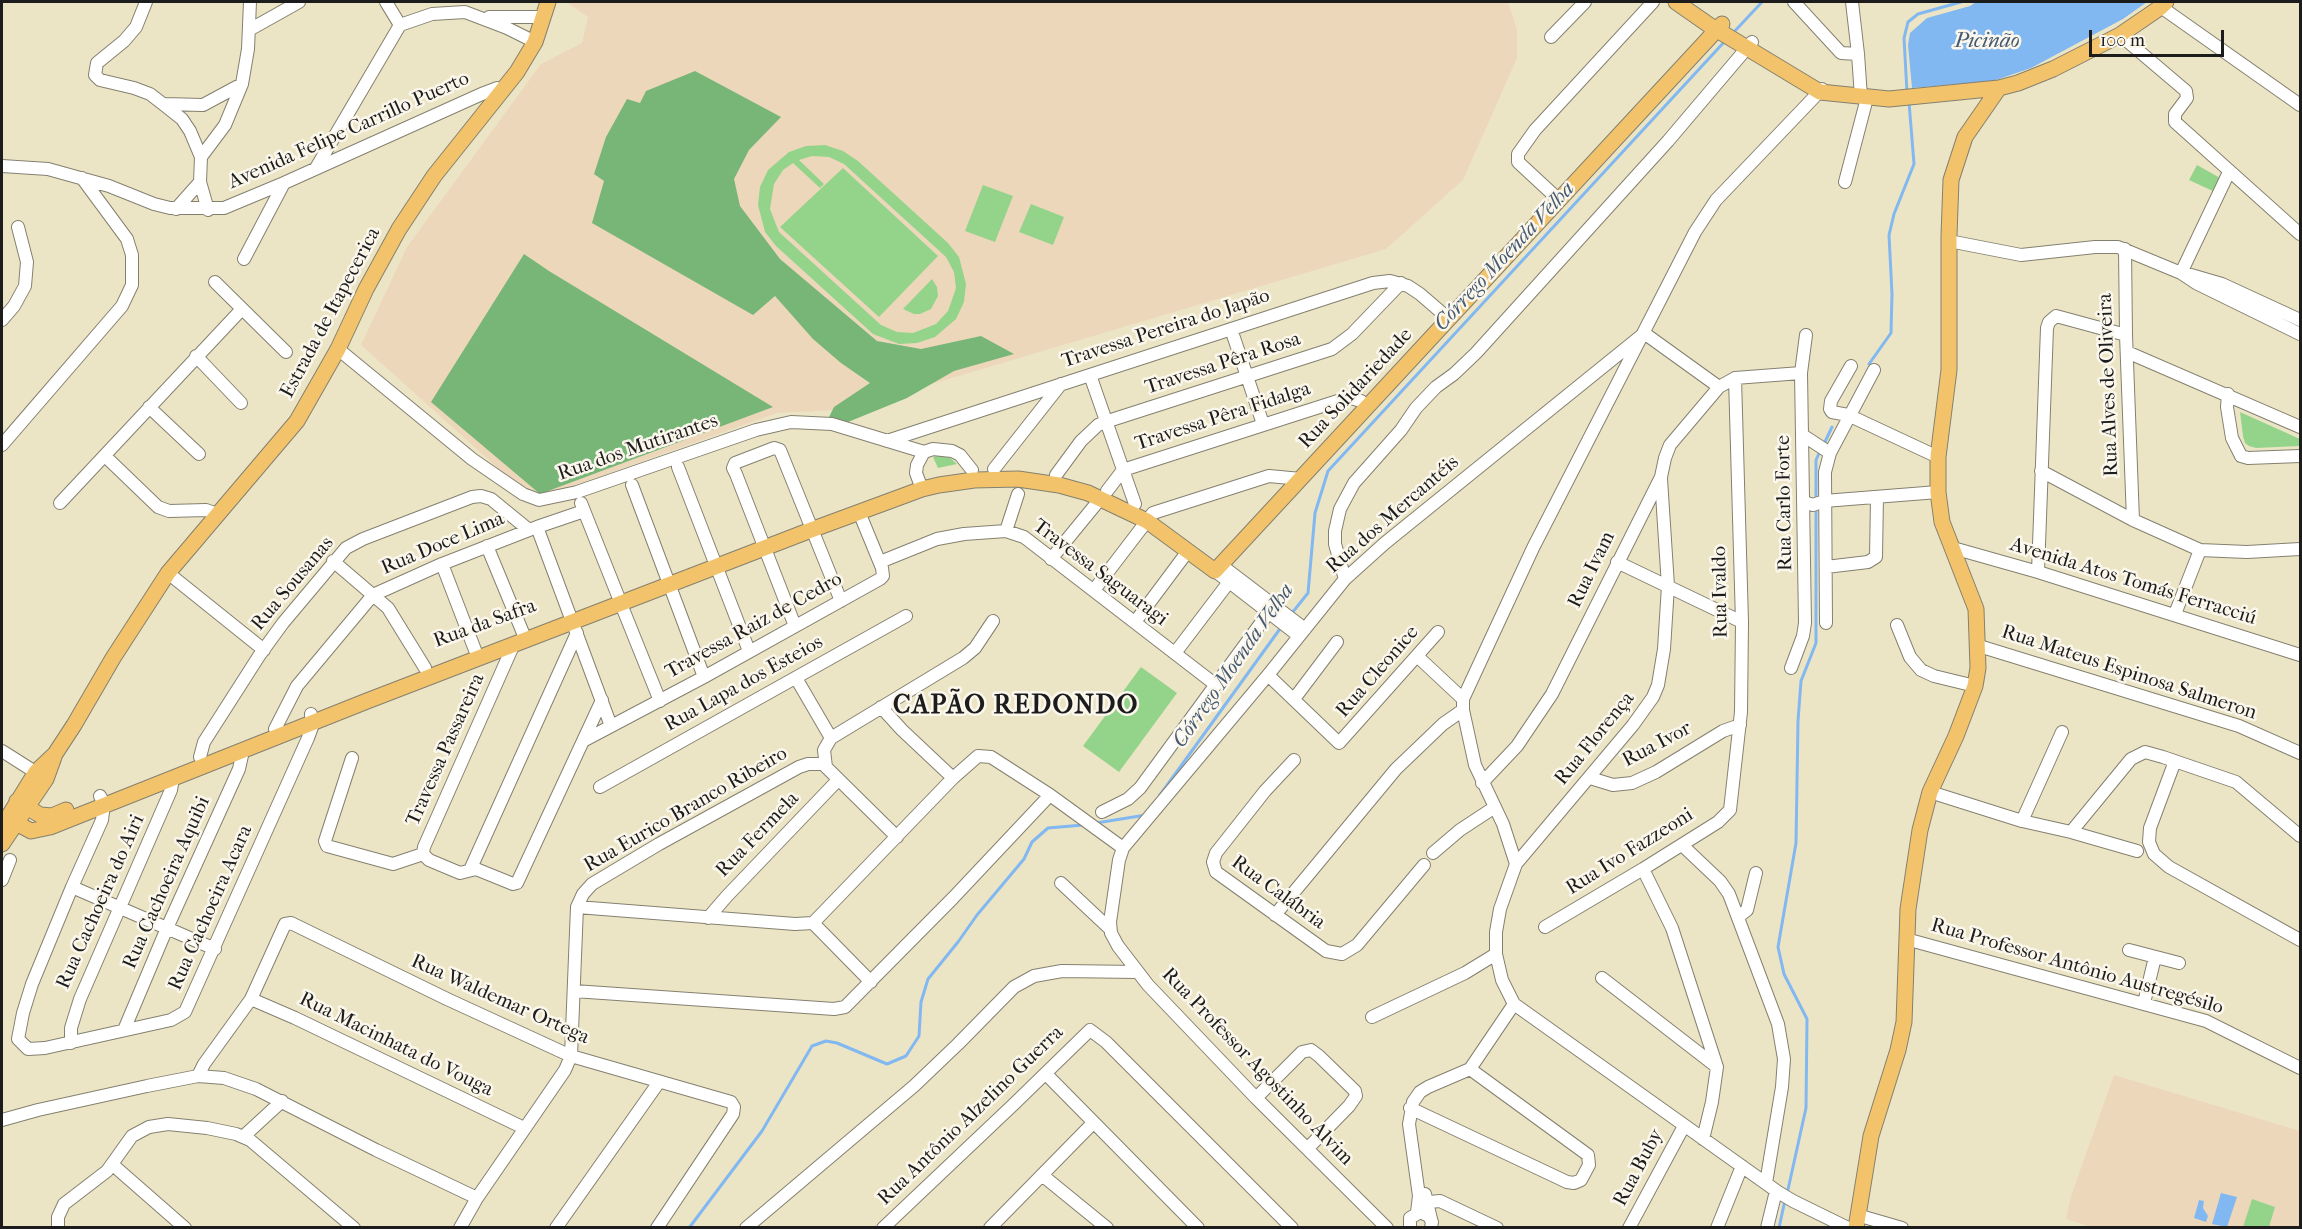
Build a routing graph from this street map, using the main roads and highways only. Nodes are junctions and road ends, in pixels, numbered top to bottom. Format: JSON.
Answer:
{"nodes":[{"id":1,"x":1676,"y":2,"type":"edge"},
{"id":2,"x":1690,"y":2,"type":"edge"},
{"id":3,"x":2164,"y":4,"type":"edge"},
{"id":4,"x":549,"y":11,"type":"edge"},
{"id":5,"x":1719,"y":26,"type":"junction"},
{"id":6,"x":1999,"y":88,"type":"junction"},
{"id":7,"x":1973,"y":91,"type":"junction"},
{"id":8,"x":1983,"y":109,"type":"junction"},
{"id":9,"x":1446,"y":316,"type":"junction"},
{"id":10,"x":1296,"y":478,"type":"junction"},
{"id":11,"x":920,"y":485,"type":"junction"},
{"id":12,"x":1104,"y":494,"type":"junction"},
{"id":13,"x":1150,"y":517,"type":"junction"},
{"id":14,"x":809,"y":526,"type":"junction"},
{"id":15,"x":1215,"y":566,"type":"junction"},
{"id":16,"x":573,"y":623,"type":"junction"},
{"id":17,"x":311,"y":719,"type":"junction"},
{"id":18,"x":102,"y":800,"type":"junction"},
{"id":19,"x":22,"y":803,"type":"junction"},
{"id":20,"x":8,"y":823,"type":"edge"},
{"id":21,"x":31,"y":831,"type":"junction"},
{"id":22,"x":2,"y":845,"type":"edge"},
{"id":23,"x":1854,"y":1223,"type":"edge"}],
"edges":[{"from":1,"to":5,"type":"main road"},
{"from":2,"to":5,"type":"main road"},
{"from":3,"to":6,"type":"main road"},
{"from":4,"to":19,"type":"main road","name":"Estrada de Itapecerica"},
{"from":5,"to":7,"type":"main road"},
{"from":5,"to":9,"type":"main road","name":"Rua Solidariedade"},
{"from":6,"to":7,"type":"main road"},
{"from":6,"to":8,"type":"main road"},
{"from":7,"to":8,"type":"main road"},
{"from":8,"to":23,"type":"main road"},
{"from":9,"to":10,"type":"main road","name":"Rua Solidariedade"},
{"from":9,"to":10,"type":"main road","name":"Rua Solidariedade"},
{"from":10,"to":15,"type":"main road","name":"Rua Solidariedade"},
{"from":11,"to":12,"type":"main road"},
{"from":11,"to":12,"type":"main road","name":"Rua da Safra"},
{"from":11,"to":14,"type":"main road","name":"Rua da Safra"},
{"from":11,"to":14,"type":"main road","name":"Rua da Safra"},
{"from":12,"to":13,"type":"main road"},
{"from":12,"to":13,"type":"main road"},
{"from":13,"to":15,"type":"main road"},
{"from":13,"to":15,"type":"main road"},
{"from":14,"to":16,"type":"main road","name":"Rua da Safra"},
{"from":16,"to":17,"type":"main road","name":"Rua da Safra"},
{"from":16,"to":17,"type":"main road","name":"Rua da Safra"},
{"from":17,"to":18,"type":"main road","name":"Rua da Safra"},
{"from":17,"to":18,"type":"main road","name":"Rua da Safra"},
{"from":18,"to":19,"type":"main road","name":"Rua da Safra"},
{"from":18,"to":21,"type":"main road","name":"Rua da Safra"},
{"from":19,"to":20,"type":"main road","name":"Estrada de Itapecerica"},
{"from":20,"to":21,"type":"main road"},
{"from":20,"to":22,"type":"main road","name":"Estrada de Itapecerica"},
{"from":21,"to":22,"type":"main road","name":"Rua da Safra"}]}
